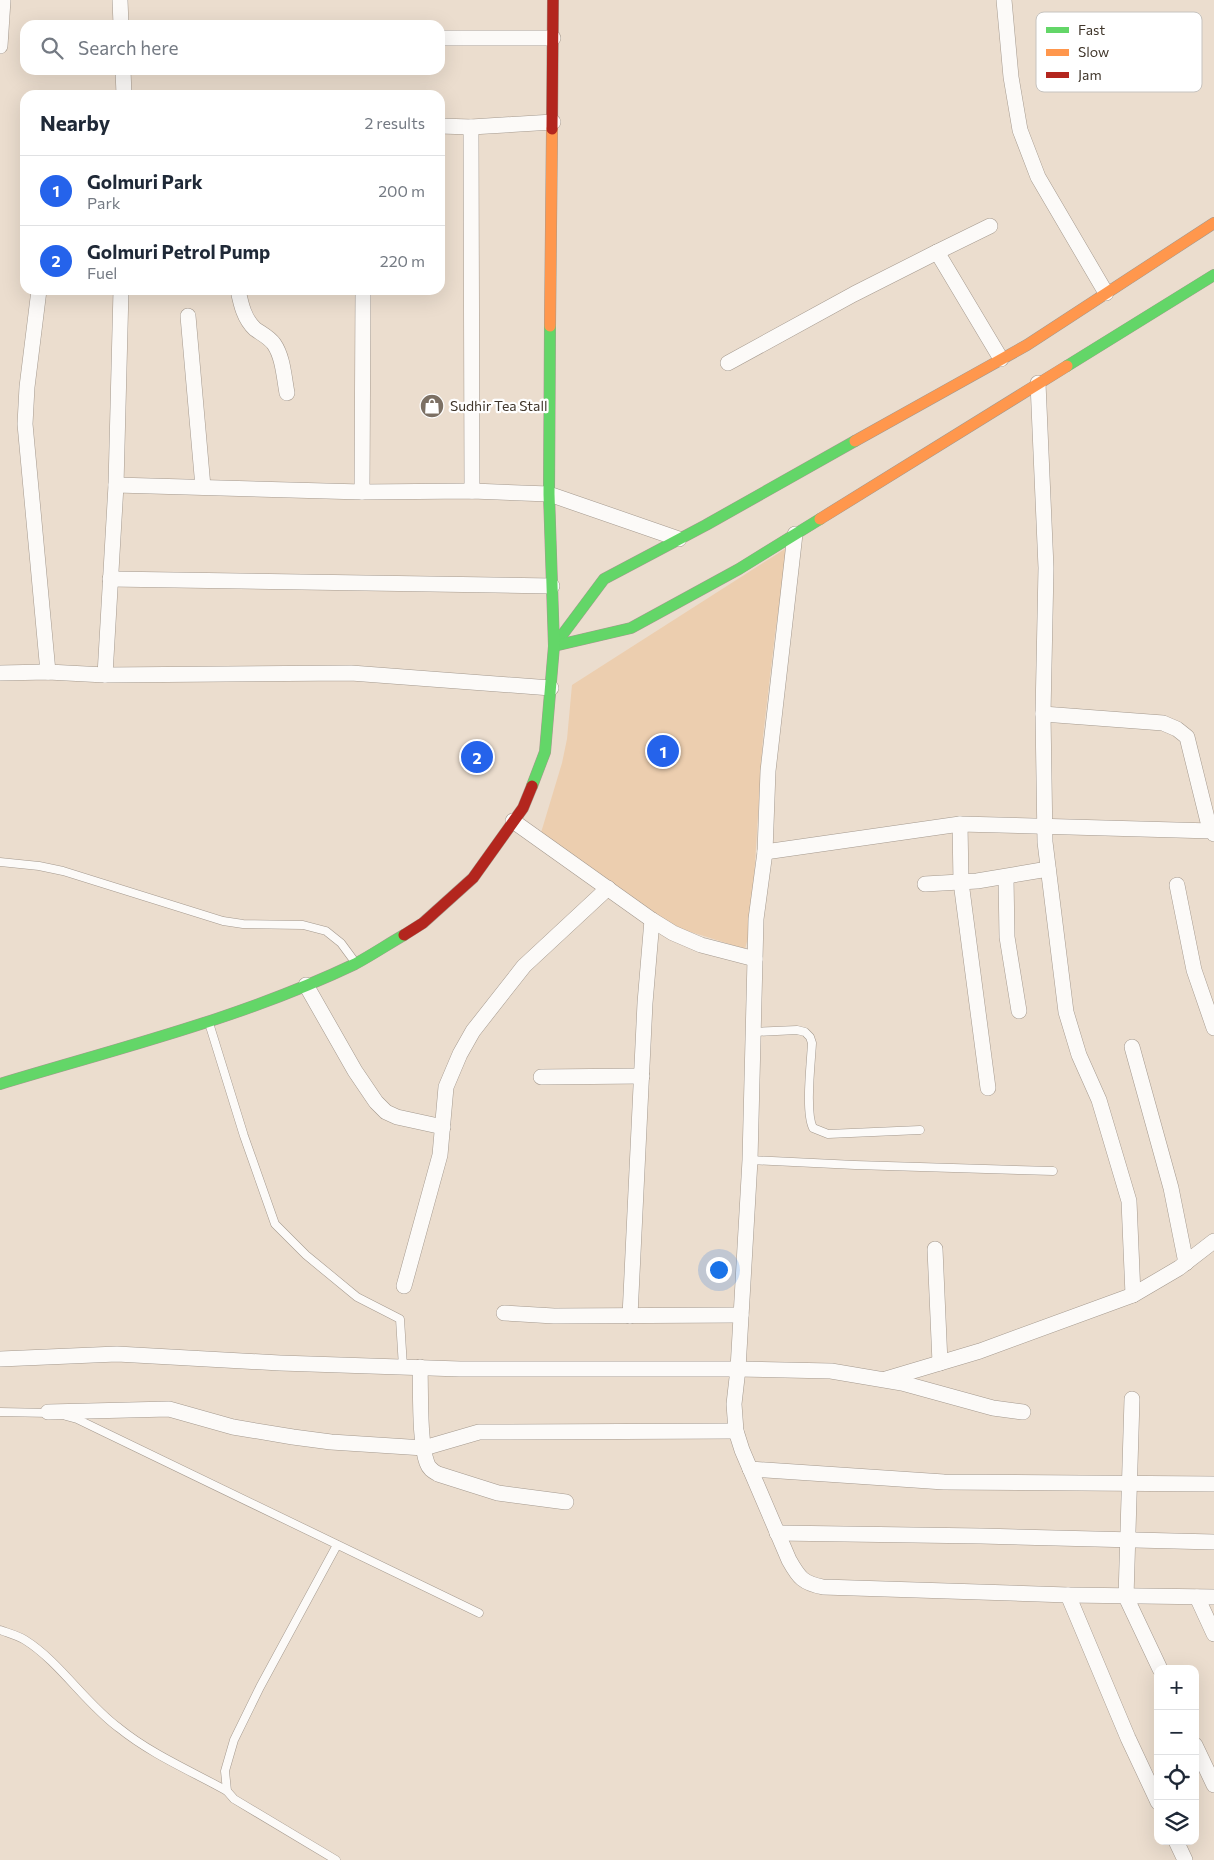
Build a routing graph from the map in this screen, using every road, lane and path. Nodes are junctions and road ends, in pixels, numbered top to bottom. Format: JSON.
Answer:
{"nodes":[{"id":1,"x":3,"y":0,"type":"edge"},
{"id":2,"x":120,"y":0,"type":"edge"},
{"id":3,"x":553,"y":0,"type":"edge"},
{"id":4,"x":1004,"y":0,"type":"edge"},
{"id":5,"x":121,"y":20,"type":"edge"},
{"id":6,"x":445,"y":38,"type":"edge"},
{"id":7,"x":553,"y":38,"type":"junction"},
{"id":8,"x":0,"y":46,"type":"edge"},
{"id":9,"x":123,"y":75,"type":"edge"},
{"id":10,"x":124,"y":90,"type":"edge"},
{"id":11,"x":553,"y":122,"type":"junction"},
{"id":12,"x":445,"y":126,"type":"edge"},
{"id":13,"x":471,"y":127,"type":"junction"},
{"id":14,"x":1214,"y":223,"type":"edge"},
{"id":15,"x":990,"y":226,"type":"dead end"},
{"id":16,"x":937,"y":252,"type":"junction"},
{"id":17,"x":1214,"y":275,"type":"edge"},
{"id":18,"x":1106,"y":293,"type":"junction"},
{"id":19,"x":38,"y":295,"type":"edge"},
{"id":20,"x":121,"y":295,"type":"edge"},
{"id":21,"x":239,"y":295,"type":"edge"},
{"id":22,"x":363,"y":295,"type":"edge"},
{"id":23,"x":188,"y":316,"type":"dead end"},
{"id":24,"x":1002,"y":359,"type":"junction"},
{"id":25,"x":728,"y":363,"type":"dead end"},
{"id":26,"x":1038,"y":383,"type":"junction"},
{"id":27,"x":287,"y":393,"type":"dead end"},
{"id":28,"x":116,"y":485,"type":"junction"},
{"id":29,"x":203,"y":488,"type":"junction"},
{"id":30,"x":472,"y":491,"type":"junction"},
{"id":31,"x":362,"y":492,"type":"junction"},
{"id":32,"x":549,"y":494,"type":"junction"},
{"id":33,"x":795,"y":534,"type":"junction"},
{"id":34,"x":679,"y":539,"type":"junction"},
{"id":35,"x":110,"y":579,"type":"junction"},
{"id":36,"x":552,"y":586,"type":"junction"},
{"id":37,"x":554,"y":646,"type":"junction"},
{"id":38,"x":48,"y":672,"type":"junction"},
{"id":39,"x":0,"y":673,"type":"edge"},
{"id":40,"x":105,"y":675,"type":"junction"},
{"id":41,"x":551,"y":688,"type":"junction"},
{"id":42,"x":1043,"y":714,"type":"junction"},
{"id":43,"x":513,"y":821,"type":"junction"},
{"id":44,"x":960,"y":824,"type":"junction"},
{"id":45,"x":1044,"y":826,"type":"junction"},
{"id":46,"x":1213,"y":833,"type":"edge"},
{"id":47,"x":765,"y":852,"type":"junction"},
{"id":48,"x":0,"y":862,"type":"edge"},
{"id":49,"x":1048,"y":869,"type":"junction"},
{"id":50,"x":1006,"y":878,"type":"junction"},
{"id":51,"x":961,"y":882,"type":"junction"},
{"id":52,"x":926,"y":884,"type":"dead end"},
{"id":53,"x":1177,"y":885,"type":"dead end"},
{"id":54,"x":608,"y":888,"type":"junction"},
{"id":55,"x":652,"y":920,"type":"junction"},
{"id":56,"x":755,"y":958,"type":"junction"},
{"id":57,"x":356,"y":964,"type":"junction"},
{"id":58,"x":306,"y":985,"type":"junction"},
{"id":59,"x":1018,"y":1011,"type":"dead end"},
{"id":60,"x":208,"y":1021,"type":"junction"},
{"id":61,"x":1214,"y":1028,"type":"edge"},
{"id":62,"x":754,"y":1032,"type":"junction"},
{"id":63,"x":1132,"y":1047,"type":"dead end"},
{"id":64,"x":642,"y":1076,"type":"junction"},
{"id":65,"x":542,"y":1077,"type":"dead end"},
{"id":66,"x":0,"y":1084,"type":"edge"},
{"id":67,"x":988,"y":1088,"type":"dead end"},
{"id":68,"x":443,"y":1128,"type":"junction"},
{"id":69,"x":920,"y":1130,"type":"dead end"},
{"id":70,"x":750,"y":1160,"type":"junction"},
{"id":71,"x":1053,"y":1171,"type":"dead end"},
{"id":72,"x":1214,"y":1241,"type":"edge"},
{"id":73,"x":935,"y":1249,"type":"dead end"},
{"id":74,"x":1186,"y":1263,"type":"junction"},
{"id":75,"x":404,"y":1286,"type":"dead end"},
{"id":76,"x":1133,"y":1295,"type":"junction"},
{"id":77,"x":504,"y":1313,"type":"dead end"},
{"id":78,"x":741,"y":1315,"type":"junction"},
{"id":79,"x":630,"y":1316,"type":"junction"},
{"id":80,"x":0,"y":1359,"type":"edge"},
{"id":81,"x":940,"y":1363,"type":"junction"},
{"id":82,"x":403,"y":1367,"type":"junction"},
{"id":83,"x":420,"y":1367,"type":"junction"},
{"id":84,"x":738,"y":1369,"type":"junction"},
{"id":85,"x":882,"y":1380,"type":"junction"},
{"id":86,"x":1132,"y":1399,"type":"dead end"},
{"id":87,"x":0,"y":1412,"type":"edge"},
{"id":88,"x":48,"y":1412,"type":"junction"},
{"id":89,"x":1023,"y":1412,"type":"dead end"},
{"id":90,"x":736,"y":1432,"type":"junction"},
{"id":91,"x":424,"y":1448,"type":"junction"},
{"id":92,"x":750,"y":1469,"type":"junction"},
{"id":93,"x":1130,"y":1483,"type":"junction"},
{"id":94,"x":1214,"y":1484,"type":"edge"},
{"id":95,"x":566,"y":1502,"type":"dead end"},
{"id":96,"x":778,"y":1533,"type":"junction"},
{"id":97,"x":1128,"y":1539,"type":"junction"},
{"id":98,"x":1214,"y":1542,"type":"edge"},
{"id":99,"x":337,"y":1545,"type":"junction"},
{"id":100,"x":1068,"y":1595,"type":"junction"},
{"id":101,"x":1126,"y":1596,"type":"junction"},
{"id":102,"x":1197,"y":1597,"type":"junction"},
{"id":103,"x":1214,"y":1597,"type":"edge"},
{"id":104,"x":478,"y":1613,"type":"dead end"},
{"id":105,"x":0,"y":1630,"type":"edge"},
{"id":106,"x":1214,"y":1634,"type":"edge"},
{"id":107,"x":1158,"y":1665,"type":"edge"},
{"id":108,"x":1199,"y":1753,"type":"edge"},
{"id":109,"x":1214,"y":1785,"type":"edge"},
{"id":110,"x":228,"y":1791,"type":"junction"},
{"id":111,"x":1157,"y":1800,"type":"edge"},
{"id":112,"x":1178,"y":1845,"type":"edge"},
{"id":113,"x":336,"y":1860,"type":"edge"},
{"id":114,"x":1185,"y":1860,"type":"edge"}],
"edges":[{"from":1,"to":8,"type":"street"},
{"from":2,"to":5,"type":"street"},
{"from":3,"to":7,"type":"street"},
{"from":4,"to":18,"type":"street"},
{"from":6,"to":7,"type":"street"},
{"from":7,"to":11,"type":"street"},
{"from":9,"to":10,"type":"street"},
{"from":11,"to":13,"type":"street"},
{"from":11,"to":32,"type":"street"},
{"from":12,"to":13,"type":"street"},
{"from":13,"to":30,"type":"street"},
{"from":14,"to":18,"type":"street"},
{"from":15,"to":16,"type":"street"},
{"from":16,"to":24,"type":"street"},
{"from":16,"to":25,"type":"street"},
{"from":17,"to":26,"type":"street"},
{"from":18,"to":24,"type":"street"},
{"from":19,"to":38,"type":"street"},
{"from":20,"to":28,"type":"street"},
{"from":21,"to":27,"type":"street"},
{"from":22,"to":31,"type":"street"},
{"from":23,"to":29,"type":"street"},
{"from":24,"to":34,"type":"street"},
{"from":26,"to":33,"type":"street"},
{"from":26,"to":42,"type":"street"},
{"from":28,"to":29,"type":"street"},
{"from":28,"to":35,"type":"street"},
{"from":29,"to":31,"type":"street"},
{"from":30,"to":31,"type":"street"},
{"from":30,"to":32,"type":"street"},
{"from":32,"to":34,"type":"street"},
{"from":32,"to":36,"type":"street"},
{"from":33,"to":37,"type":"street"},
{"from":33,"to":47,"type":"street"},
{"from":34,"to":37,"type":"street"},
{"from":35,"to":36,"type":"street"},
{"from":35,"to":40,"type":"street"},
{"from":36,"to":37,"type":"street"},
{"from":37,"to":41,"type":"street"},
{"from":38,"to":39,"type":"street"},
{"from":38,"to":40,"type":"street"},
{"from":40,"to":41,"type":"street"},
{"from":41,"to":43,"type":"street"},
{"from":42,"to":45,"type":"street"},
{"from":42,"to":46,"type":"street"},
{"from":43,"to":54,"type":"street"},
{"from":43,"to":57,"type":"street"},
{"from":44,"to":45,"type":"street"},
{"from":44,"to":47,"type":"street"},
{"from":44,"to":51,"type":"street"},
{"from":45,"to":46,"type":"street"},
{"from":45,"to":49,"type":"street"},
{"from":47,"to":56,"type":"street"},
{"from":48,"to":57,"type":"lane"},
{"from":49,"to":50,"type":"street"},
{"from":49,"to":76,"type":"street"},
{"from":50,"to":51,"type":"street"},
{"from":50,"to":59,"type":"street"},
{"from":51,"to":52,"type":"street"},
{"from":51,"to":67,"type":"street"},
{"from":53,"to":61,"type":"street"},
{"from":54,"to":55,"type":"street"},
{"from":54,"to":68,"type":"street"},
{"from":55,"to":56,"type":"street"},
{"from":55,"to":64,"type":"street"},
{"from":56,"to":62,"type":"street"},
{"from":57,"to":58,"type":"street"},
{"from":58,"to":60,"type":"street"},
{"from":58,"to":68,"type":"street"},
{"from":60,"to":66,"type":"street"},
{"from":60,"to":82,"type":"lane"},
{"from":62,"to":69,"type":"lane"},
{"from":62,"to":70,"type":"street"},
{"from":63,"to":74,"type":"street"},
{"from":64,"to":65,"type":"street"},
{"from":64,"to":79,"type":"street"},
{"from":68,"to":75,"type":"street"},
{"from":70,"to":71,"type":"lane"},
{"from":70,"to":78,"type":"street"},
{"from":72,"to":74,"type":"street"},
{"from":73,"to":81,"type":"street"},
{"from":74,"to":76,"type":"street"},
{"from":76,"to":81,"type":"street"},
{"from":77,"to":79,"type":"street"},
{"from":78,"to":79,"type":"street"},
{"from":78,"to":84,"type":"street"},
{"from":80,"to":82,"type":"street"},
{"from":81,"to":85,"type":"street"},
{"from":82,"to":83,"type":"street"},
{"from":83,"to":84,"type":"street"},
{"from":83,"to":91,"type":"street"},
{"from":84,"to":85,"type":"street"},
{"from":84,"to":90,"type":"street"},
{"from":85,"to":89,"type":"street"},
{"from":86,"to":93,"type":"street"},
{"from":87,"to":88,"type":"lane"},
{"from":88,"to":91,"type":"street"},
{"from":88,"to":99,"type":"lane"},
{"from":90,"to":91,"type":"street"},
{"from":90,"to":92,"type":"street"},
{"from":91,"to":95,"type":"street"},
{"from":92,"to":93,"type":"street"},
{"from":92,"to":96,"type":"street"},
{"from":93,"to":94,"type":"street"},
{"from":93,"to":97,"type":"street"},
{"from":96,"to":97,"type":"street"},
{"from":96,"to":100,"type":"street"},
{"from":97,"to":98,"type":"street"},
{"from":97,"to":101,"type":"street"},
{"from":99,"to":104,"type":"lane"},
{"from":99,"to":110,"type":"lane"},
{"from":100,"to":101,"type":"street"},
{"from":100,"to":111,"type":"street"},
{"from":101,"to":102,"type":"street"},
{"from":101,"to":107,"type":"street"},
{"from":102,"to":103,"type":"street"},
{"from":102,"to":106,"type":"street"},
{"from":105,"to":110,"type":"lane"},
{"from":108,"to":109,"type":"street"},
{"from":110,"to":113,"type":"lane"},
{"from":112,"to":114,"type":"street"}]}
